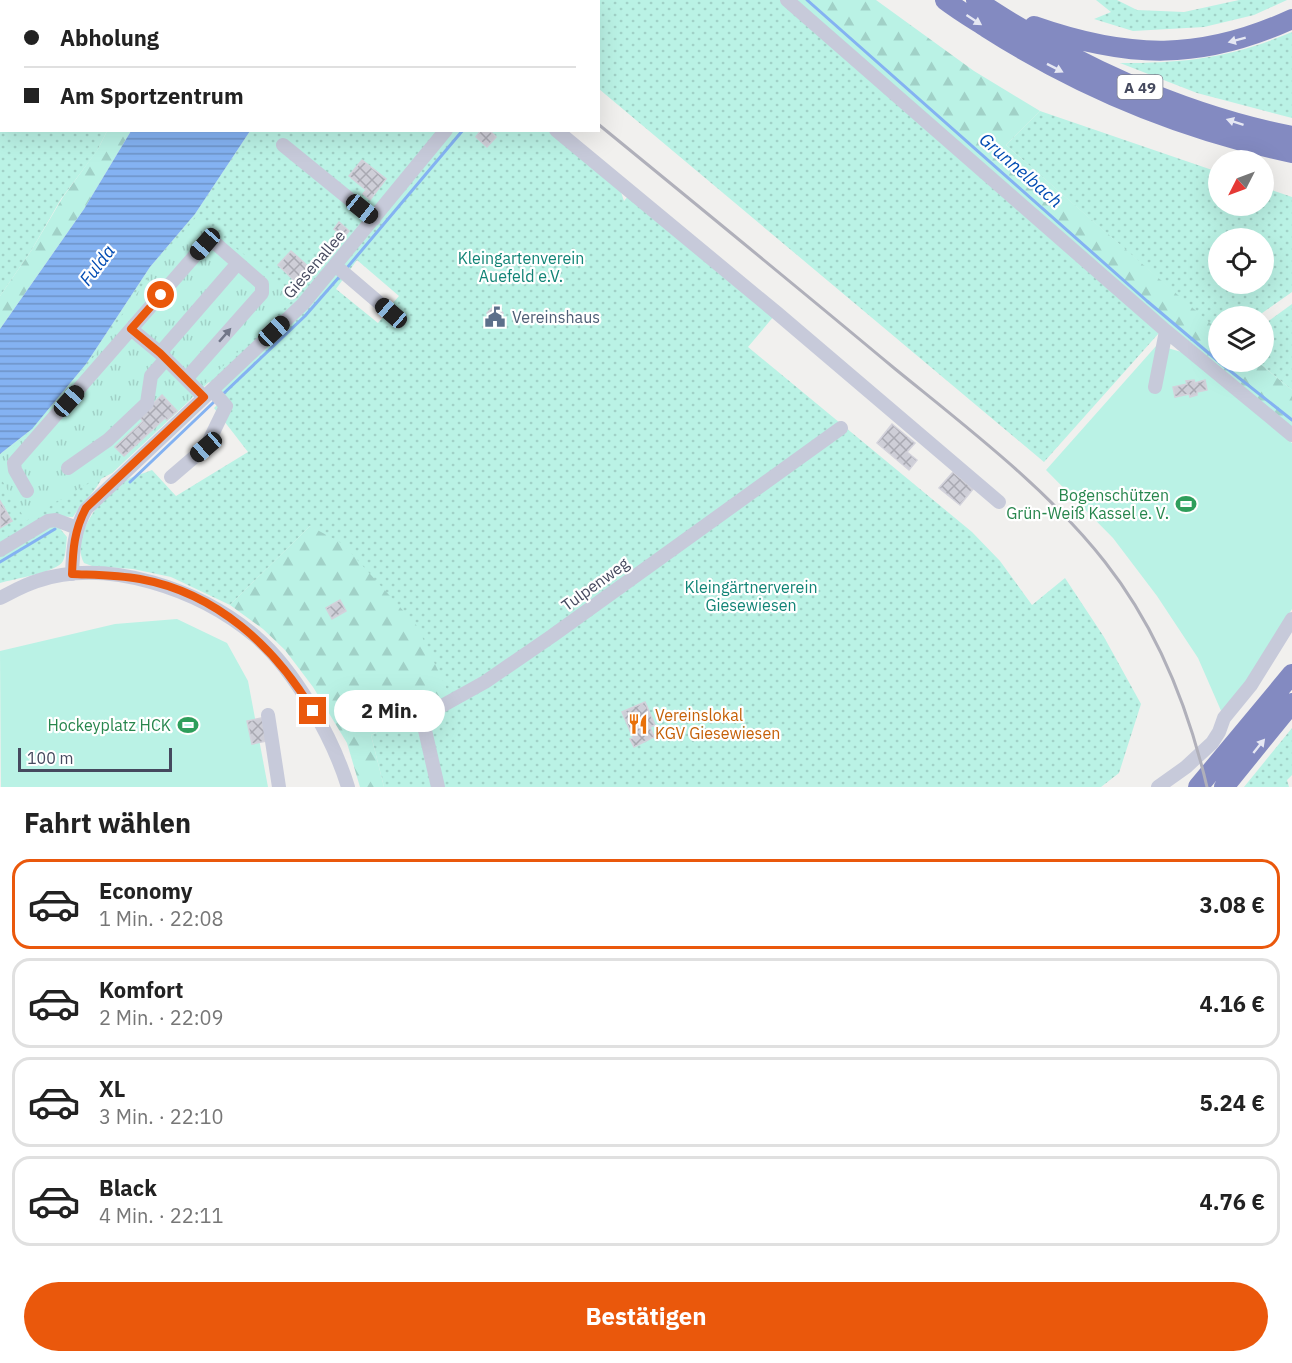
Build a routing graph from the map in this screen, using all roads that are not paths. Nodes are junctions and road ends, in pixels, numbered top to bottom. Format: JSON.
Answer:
{"nodes":[{"id":1,"x":787,"y":0,"type":"edge"},
{"id":2,"x":945,"y":0,"type":"edge"},
{"id":3,"x":976,"y":0,"type":"edge"},
{"id":4,"x":997,"y":14,"type":"junction"},
{"id":5,"x":1292,"y":19,"type":"edge"},
{"id":6,"x":444,"y":132,"type":"edge"},
{"id":7,"x":558,"y":132,"type":"edge"},
{"id":8,"x":1292,"y":136,"type":"edge"},
{"id":9,"x":283,"y":145,"type":"dead end"},
{"id":10,"x":1259,"y":146,"type":"junction"},
{"id":11,"x":1292,"y":153,"type":"edge"},
{"id":12,"x":1292,"y":161,"type":"edge"},
{"id":13,"x":374,"y":219,"type":"junction"},
{"id":14,"x":238,"y":263,"type":"junction"},
{"id":15,"x":341,"y":270,"type":"junction"},
{"id":16,"x":391,"y":313,"type":"dead end"},
{"id":17,"x":131,"y":329,"type":"junction"},
{"id":18,"x":1166,"y":331,"type":"junction"},
{"id":19,"x":163,"y":356,"type":"junction"},
{"id":20,"x":186,"y":379,"type":"junction"},
{"id":21,"x":1155,"y":387,"type":"dead end"},
{"id":22,"x":214,"y":395,"type":"junction"},
{"id":23,"x":841,"y":428,"type":"dead end"},
{"id":24,"x":1292,"y":435,"type":"edge"},
{"id":25,"x":68,"y":468,"type":"dead end"},
{"id":26,"x":171,"y":477,"type":"dead end"},
{"id":27,"x":27,"y":492,"type":"dead end"},
{"id":28,"x":999,"y":502,"type":"dead end"},
{"id":29,"x":76,"y":528,"type":"junction"},
{"id":30,"x":0,"y":550,"type":"edge"},
{"id":31,"x":72,"y":574,"type":"junction"},
{"id":32,"x":0,"y":598,"type":"edge"},
{"id":33,"x":1292,"y":619,"type":"edge"},
{"id":34,"x":1292,"y":674,"type":"edge"},
{"id":35,"x":1292,"y":703,"type":"edge"},
{"id":36,"x":268,"y":715,"type":"dead end"},
{"id":37,"x":279,"y":787,"type":"edge"},
{"id":38,"x":348,"y":787,"type":"edge"},
{"id":39,"x":438,"y":787,"type":"edge"},
{"id":40,"x":1158,"y":787,"type":"edge"},
{"id":41,"x":1198,"y":787,"type":"edge"},
{"id":42,"x":1224,"y":787,"type":"edge"}],
"edges":[{"from":1,"to":18,"type":"street"},
{"from":2,"to":10,"type":"highway","number":"A 49","one_way":true},
{"from":3,"to":4,"type":"highway","number":"A 49"},
{"from":5,"to":4,"type":"highway","one_way":true},
{"from":8,"to":4,"type":"highway","number":"A 49","one_way":true},
{"from":6,"to":13,"type":"street","name":"Giesenallee"},
{"from":7,"to":28,"type":"street"},
{"from":9,"to":13,"type":"street"},
{"from":10,"to":11,"type":"highway","number":"A 49"},
{"from":10,"to":12,"type":"highway"},
{"from":13,"to":15,"type":"street","name":"Giesenallee"},
{"from":14,"to":17,"type":"street"},
{"from":14,"to":19,"type":"street"},
{"from":20,"to":14,"type":"street","one_way":true},
{"from":15,"to":16,"type":"street"},
{"from":15,"to":22,"type":"street","name":"Giesenallee"},
{"from":17,"to":19,"type":"street"},
{"from":17,"to":27,"type":"street"},
{"from":18,"to":21,"type":"street"},
{"from":18,"to":24,"type":"street"},
{"from":19,"to":20,"type":"street"},
{"from":19,"to":25,"type":"street"},
{"from":20,"to":22,"type":"street"},
{"from":22,"to":26,"type":"street"},
{"from":22,"to":29,"type":"street","name":"Giesenallee"},
{"from":23,"to":39,"type":"street","name":"Tulpenweg"},
{"from":29,"to":30,"type":"street"},
{"from":29,"to":31,"type":"street","name":"Giesenallee"},
{"from":31,"to":32,"type":"street"},
{"from":31,"to":38,"type":"street"},
{"from":33,"to":40,"type":"street"},
{"from":34,"to":41,"type":"highway"},
{"from":42,"to":35,"type":"highway","one_way":true},
{"from":36,"to":37,"type":"street"}]}
